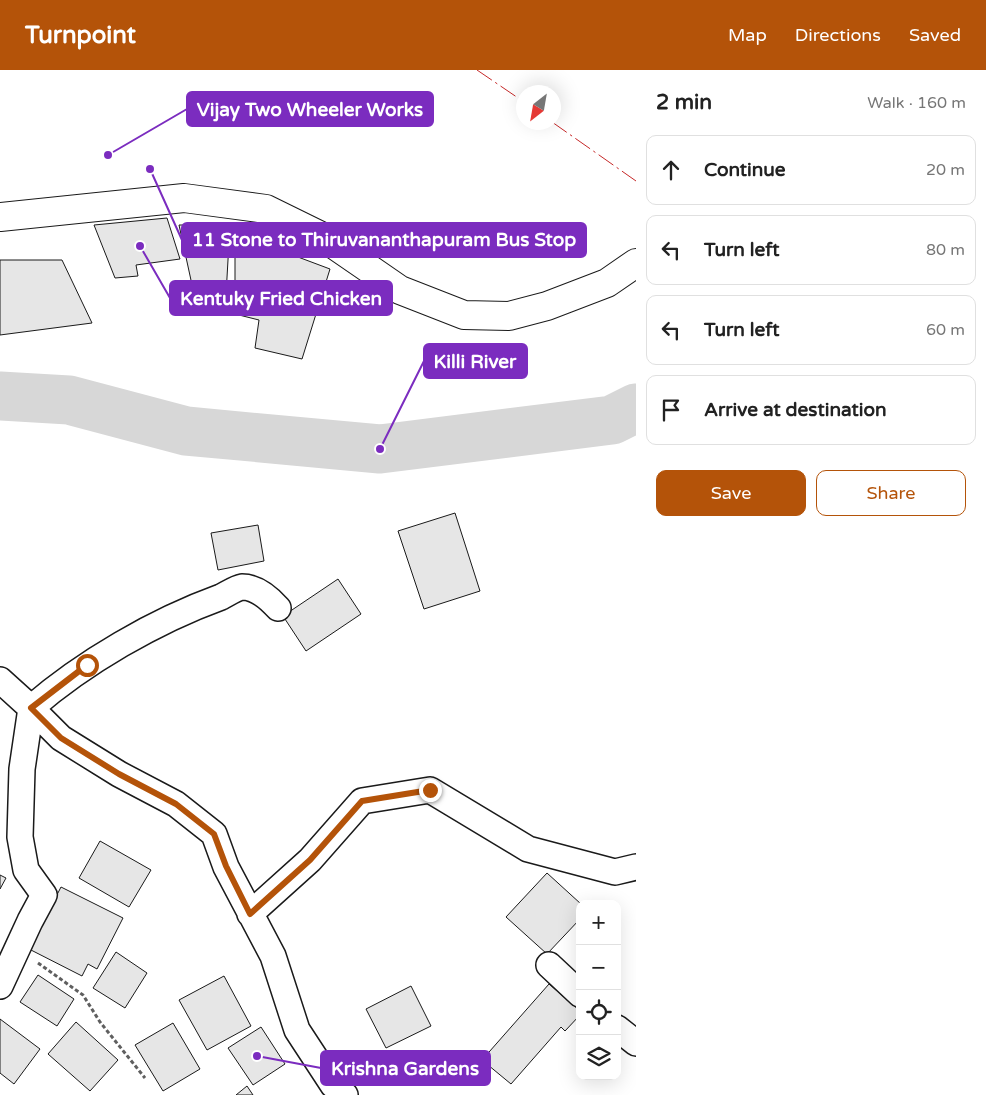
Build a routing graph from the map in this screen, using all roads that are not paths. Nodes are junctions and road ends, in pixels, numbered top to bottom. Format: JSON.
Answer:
{"nodes":[{"id":1,"x":3,"y":212,"type":"edge"},
{"id":2,"x":636,"y":263,"type":"edge"},
{"id":3,"x":278,"y":608,"type":"dead end"},
{"id":4,"x":0,"y":680,"type":"edge"},
{"id":5,"x":31,"y":708,"type":"junction"},
{"id":6,"x":636,"y":867,"type":"edge"},
{"id":7,"x":250,"y":914,"type":"junction"},
{"id":8,"x":549,"y":965,"type":"dead end"},
{"id":9,"x":0,"y":986,"type":"edge"},
{"id":10,"x":576,"y":990,"type":"edge"},
{"id":11,"x":621,"y":1031,"type":"edge"},
{"id":12,"x":636,"y":1043,"type":"edge"},
{"id":13,"x":344,"y":1095,"type":"edge"}],
"edges":[{"from":1,"to":2,"type":"main road"},
{"from":3,"to":5,"type":"street"},
{"from":4,"to":5,"type":"street"},
{"from":5,"to":7,"type":"street"},
{"from":5,"to":9,"type":"street"},
{"from":6,"to":7,"type":"street"},
{"from":7,"to":13,"type":"street"},
{"from":8,"to":10,"type":"street"},
{"from":11,"to":12,"type":"street"}]}
